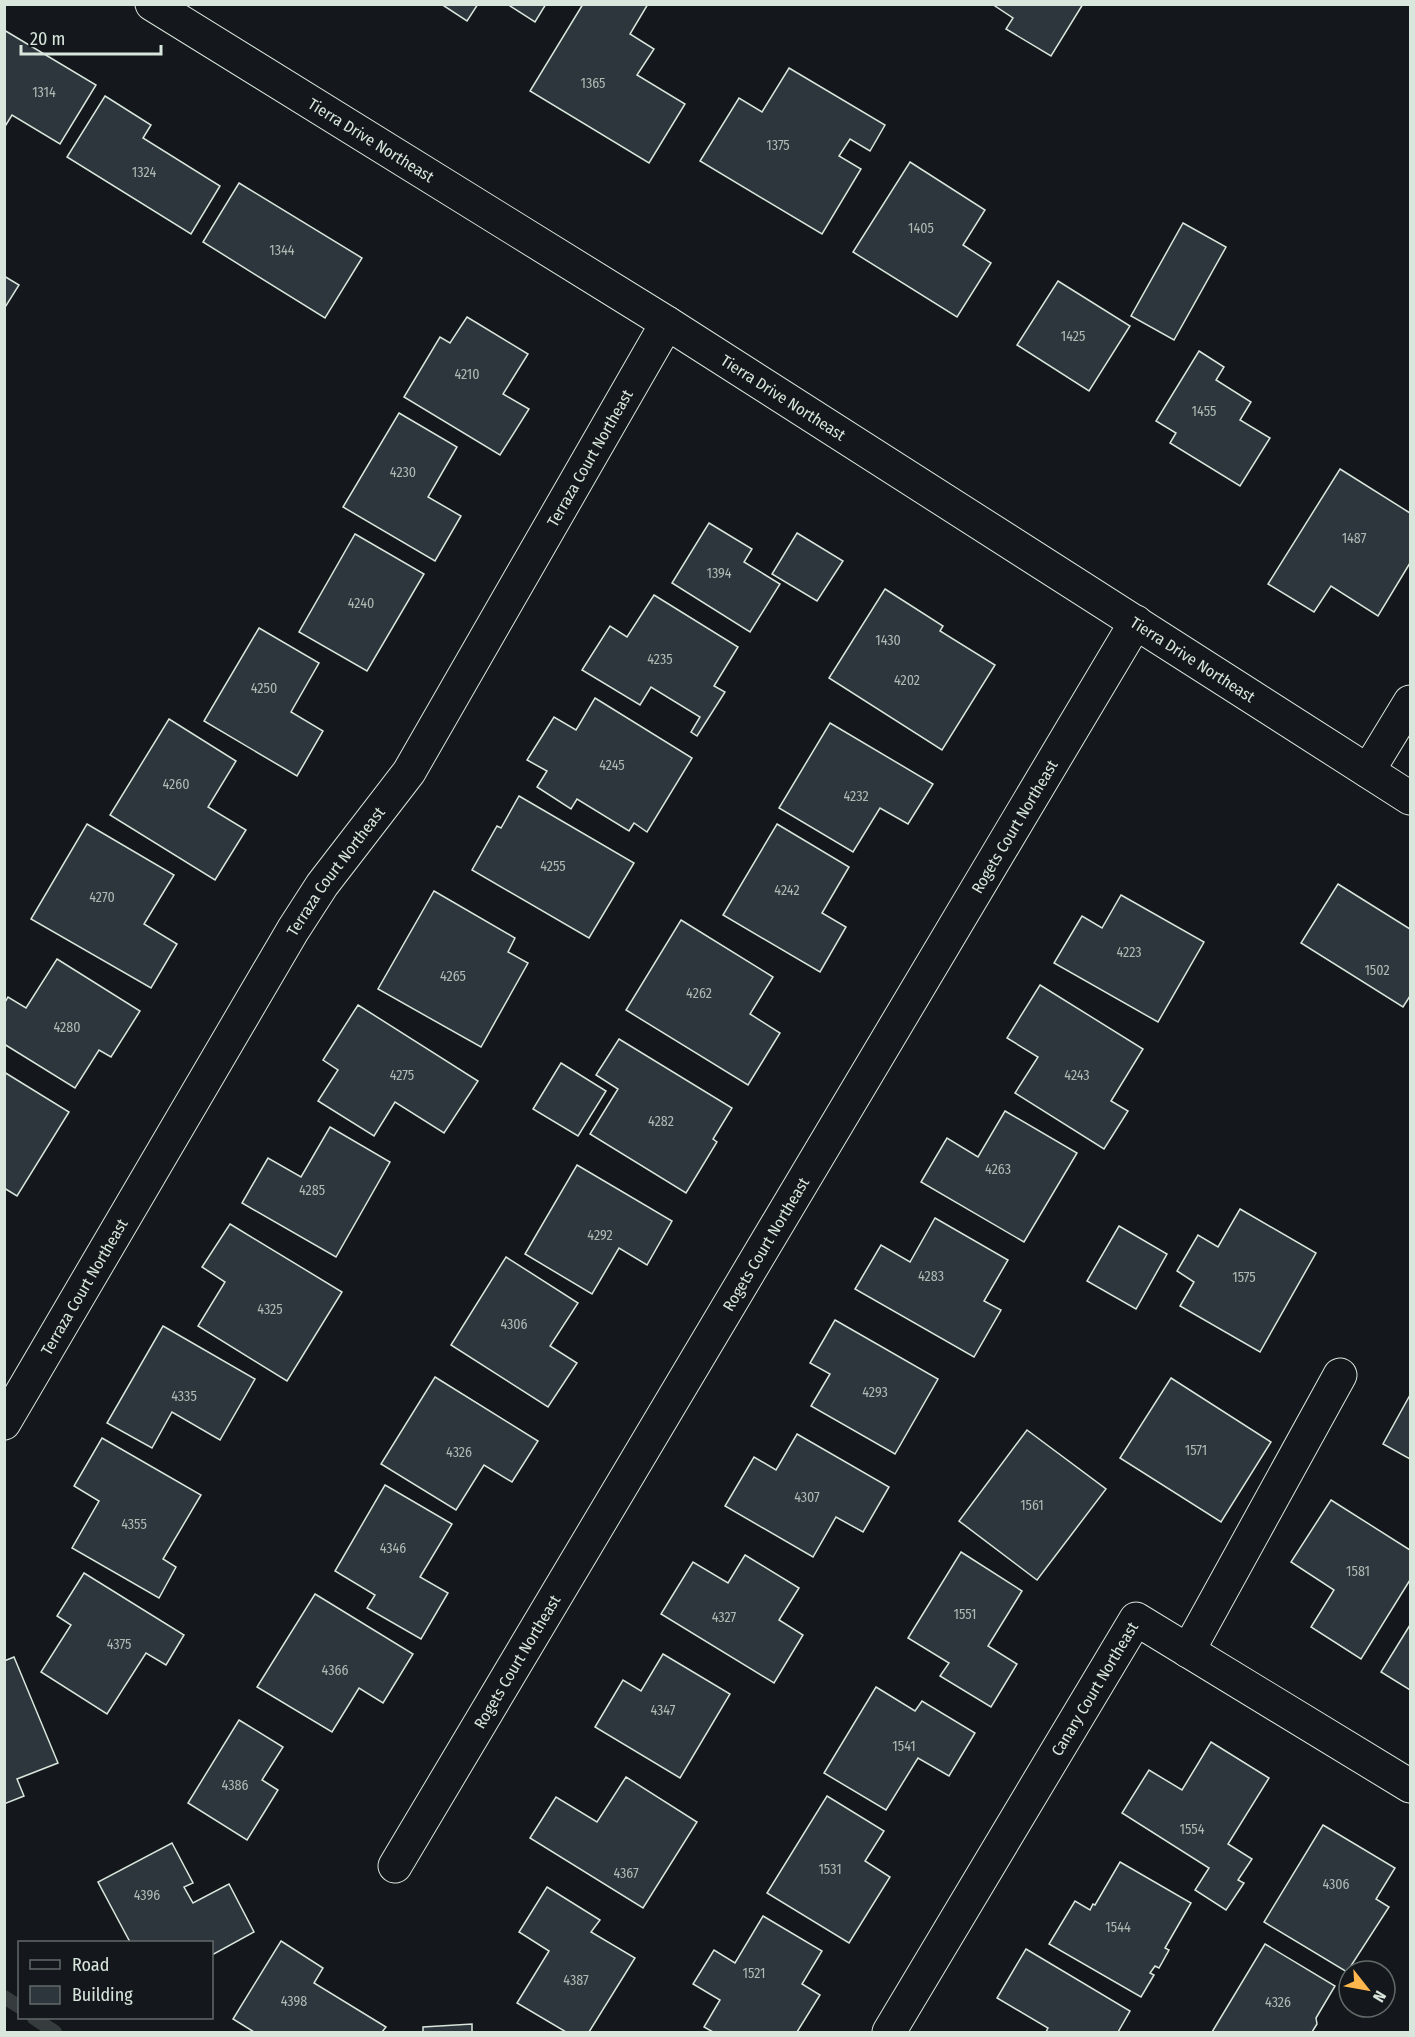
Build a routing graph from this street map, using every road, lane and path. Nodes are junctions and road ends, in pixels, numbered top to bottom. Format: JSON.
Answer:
{"nodes":[{"id":1,"x":152,"y":4,"type":"edge"},
{"id":2,"x":667,"y":323,"type":"junction"},
{"id":3,"x":1136,"y":622,"type":"junction"},
{"id":4,"x":1410,"y":702,"type":"edge"},
{"id":5,"x":1368,"y":771,"type":"junction"},
{"id":6,"x":1410,"y":798,"type":"edge"},
{"id":7,"x":1340,"y":1375,"type":"dead end"},
{"id":8,"x":4,"y":1423,"type":"edge"},
{"id":9,"x":1188,"y":1651,"type":"junction"},
{"id":10,"x":1410,"y":1786,"type":"edge"},
{"id":11,"x":395,"y":1866,"type":"dead end"},
{"id":12,"x":889,"y":2032,"type":"edge"}],
"edges":[{"from":1,"to":2,"type":"street","name":"Tierra Drive Northeast"},
{"from":2,"to":3,"type":"street","name":"Tierra Drive Northeast"},
{"from":2,"to":8,"type":"street","name":"Terraza Court Northeast"},
{"from":3,"to":5,"type":"street","name":"Tierra Drive Northeast"},
{"from":3,"to":11,"type":"street","name":"Rogets Court Northeast"},
{"from":4,"to":5,"type":"street"},
{"from":5,"to":6,"type":"street","name":"Tierra Drive Northeast"},
{"from":7,"to":9,"type":"street"},
{"from":9,"to":10,"type":"street","name":"Canary Court Northeast"},
{"from":9,"to":12,"type":"street","name":"Canary Court Northeast"}]}
